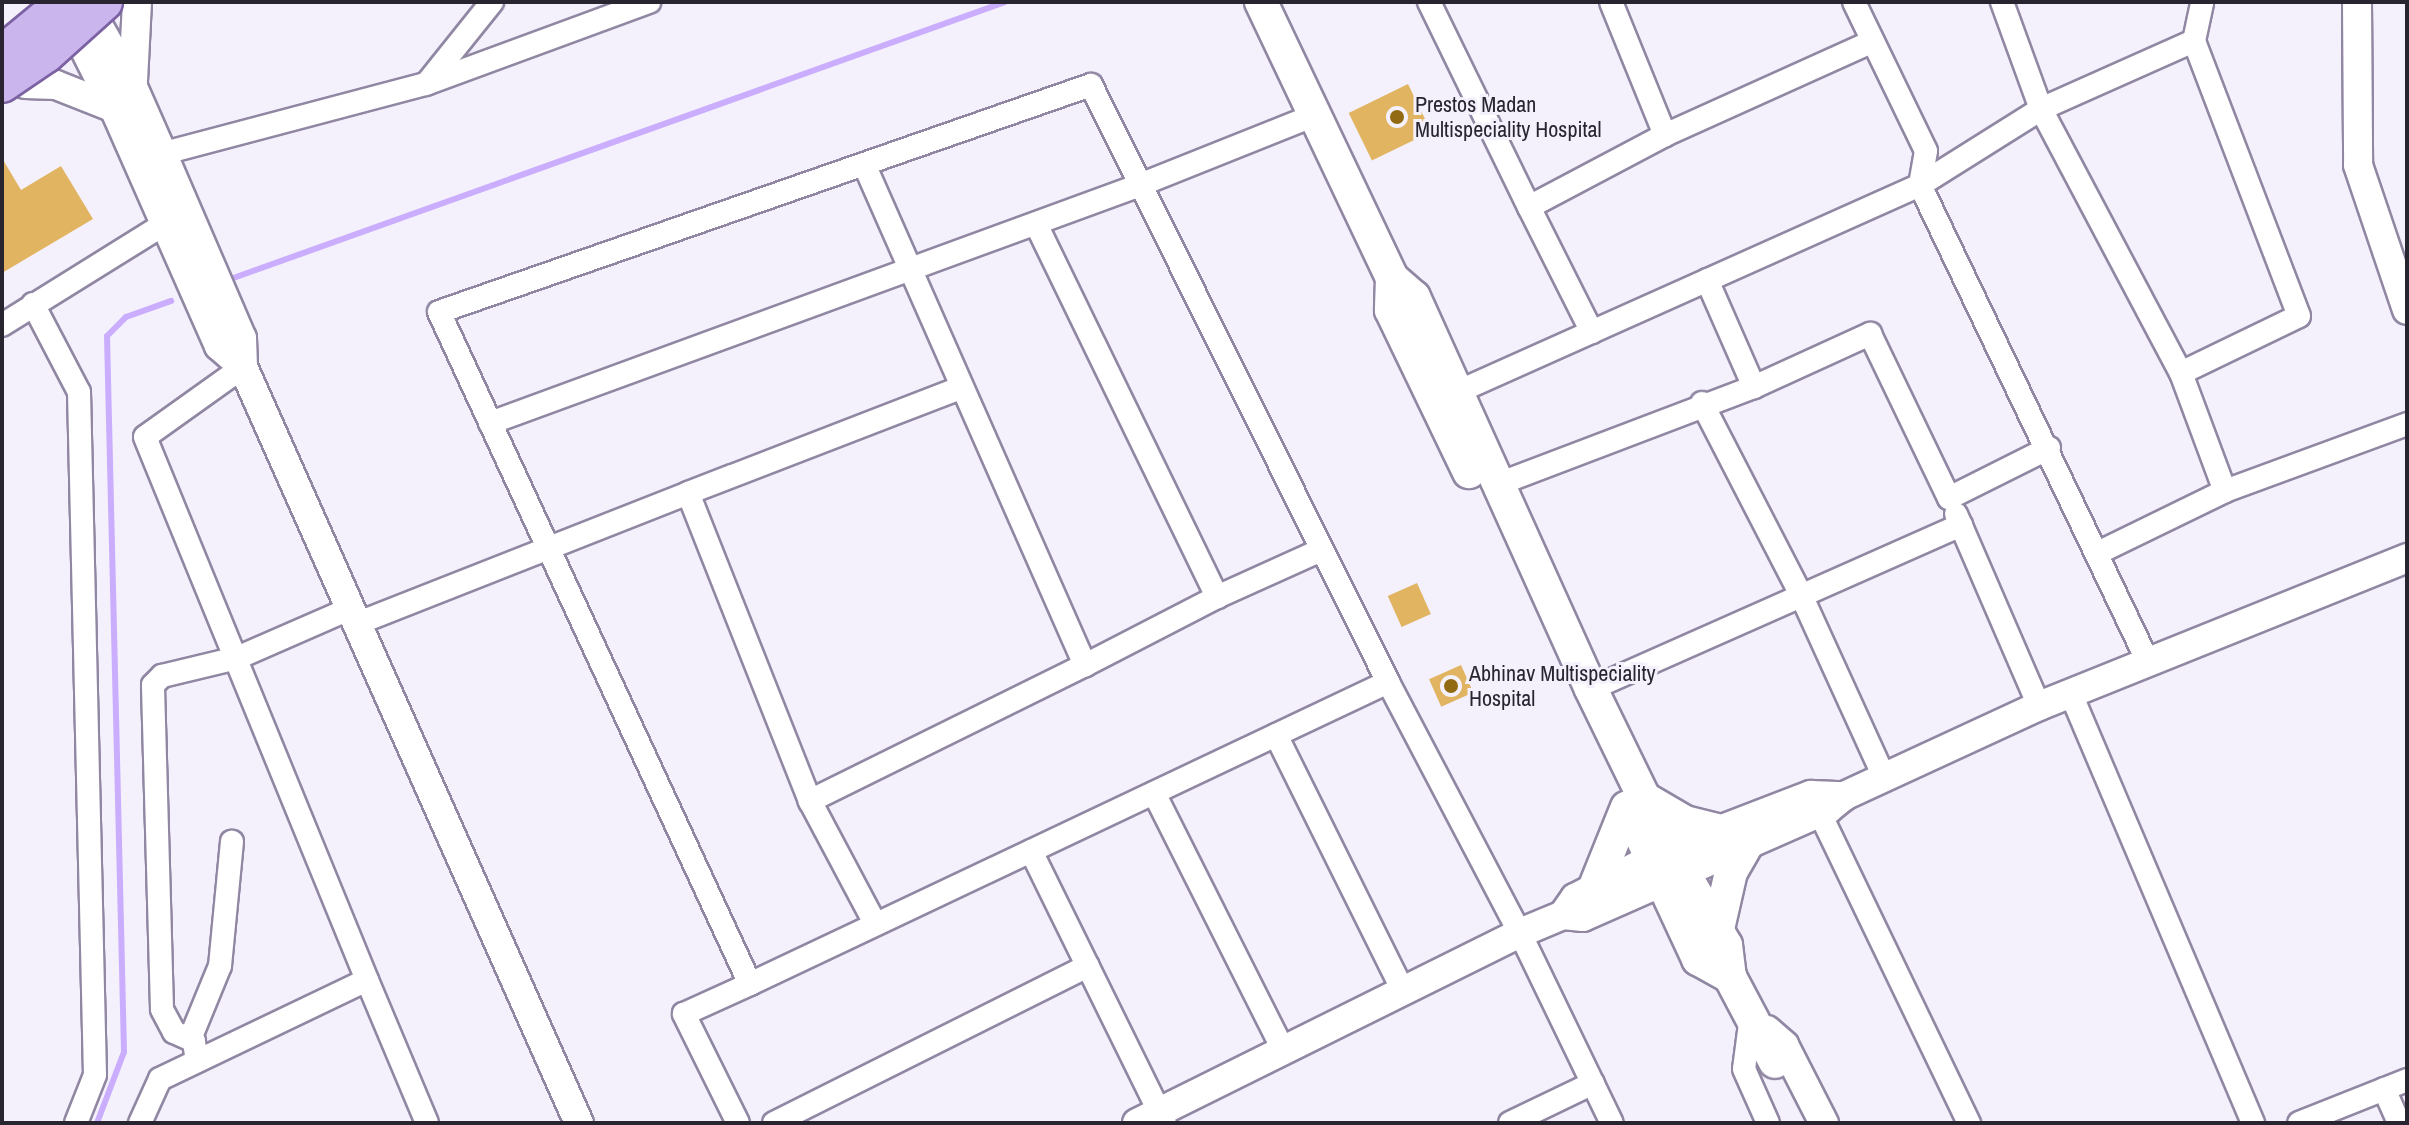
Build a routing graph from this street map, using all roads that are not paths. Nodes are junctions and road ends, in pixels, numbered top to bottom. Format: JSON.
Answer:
{"nodes":[{"id":1,"x":137,"y":2,"type":"edge"},
{"id":2,"x":492,"y":2,"type":"edge"},
{"id":3,"x":649,"y":2,"type":"edge"},
{"id":4,"x":1261,"y":2,"type":"edge"},
{"id":5,"x":1429,"y":2,"type":"edge"},
{"id":6,"x":1611,"y":2,"type":"edge"},
{"id":7,"x":1854,"y":2,"type":"edge"},
{"id":8,"x":2002,"y":2,"type":"edge"},
{"id":9,"x":2202,"y":2,"type":"edge"},
{"id":10,"x":2357,"y":2,"type":"edge"},
{"id":11,"x":55,"y":3,"type":"edge"},
{"id":12,"x":98,"y":14,"type":"edge"},
{"id":13,"x":2,"y":39,"type":"edge"},
{"id":14,"x":1873,"y":41,"type":"junction"},
{"id":15,"x":2194,"y":41,"type":"junction"},
{"id":16,"x":2,"y":54,"type":"edge"},
{"id":17,"x":426,"y":84,"type":"junction"},
{"id":18,"x":133,"y":87,"type":"junction"},
{"id":19,"x":10,"y":88,"type":"edge"},
{"id":20,"x":114,"y":108,"type":"junction"},
{"id":21,"x":2041,"y":109,"type":"junction"},
{"id":22,"x":1315,"y":115,"type":"junction"},
{"id":23,"x":1665,"y":135,"type":"junction"},
{"id":24,"x":150,"y":157,"type":"junction"},
{"id":25,"x":864,"y":164,"type":"junction"},
{"id":26,"x":1140,"y":185,"type":"junction"},
{"id":27,"x":1920,"y":185,"type":"junction"},
{"id":28,"x":1529,"y":207,"type":"junction"},
{"id":29,"x":164,"y":224,"type":"junction"},
{"id":30,"x":1036,"y":224,"type":"junction"},
{"id":31,"x":907,"y":270,"type":"junction"},
{"id":32,"x":1707,"y":280,"type":"junction"},
{"id":33,"x":33,"y":304,"type":"junction"},
{"id":34,"x":2407,"y":310,"type":"edge"},
{"id":35,"x":2,"y":325,"type":"edge"},
{"id":36,"x":1592,"y":332,"type":"junction"},
{"id":37,"x":243,"y":367,"type":"junction"},
{"id":38,"x":2181,"y":373,"type":"junction"},
{"id":39,"x":1754,"y":387,"type":"junction"},
{"id":40,"x":960,"y":388,"type":"junction"},
{"id":41,"x":1445,"y":398,"type":"junction"},
{"id":42,"x":1702,"y":403,"type":"junction"},
{"id":43,"x":490,"y":423,"type":"junction"},
{"id":44,"x":2407,"y":424,"type":"edge"},
{"id":45,"x":2049,"y":448,"type":"junction"},
{"id":46,"x":1496,"y":485,"type":"junction"},
{"id":47,"x":2225,"y":491,"type":"junction"},
{"id":48,"x":688,"y":493,"type":"junction"},
{"id":49,"x":1949,"y":498,"type":"junction"},
{"id":50,"x":1961,"y":525,"type":"junction"},
{"id":51,"x":548,"y":548,"type":"junction"},
{"id":52,"x":1319,"y":551,"type":"junction"},
{"id":53,"x":2100,"y":552,"type":"junction"},
{"id":54,"x":2407,"y":558,"type":"edge"},
{"id":55,"x":1217,"y":597,"type":"junction"},
{"id":56,"x":1802,"y":597,"type":"junction"},
{"id":57,"x":353,"y":617,"type":"junction"},
{"id":58,"x":237,"y":658,"type":"junction"},
{"id":59,"x":2148,"y":662,"type":"junction"},
{"id":60,"x":1085,"y":665,"type":"junction"},
{"id":61,"x":1388,"y":682,"type":"junction"},
{"id":62,"x":1591,"y":689,"type":"junction"},
{"id":63,"x":2071,"y":694,"type":"junction"},
{"id":64,"x":2039,"y":706,"type":"junction"},
{"id":65,"x":1276,"y":735,"type":"junction"},
{"id":66,"x":1884,"y":777,"type":"junction"},
{"id":67,"x":1154,"y":793,"type":"junction"},
{"id":68,"x":810,"y":801,"type":"junction"},
{"id":69,"x":1636,"y":802,"type":"junction"},
{"id":70,"x":1815,"y":804,"type":"junction"},
{"id":71,"x":1717,"y":830,"type":"junction"},
{"id":72,"x":232,"y":842,"type":"dead end"},
{"id":73,"x":1747,"y":844,"type":"junction"},
{"id":74,"x":1031,"y":851,"type":"junction"},
{"id":75,"x":1666,"y":865,"type":"junction"},
{"id":76,"x":1594,"y":889,"type":"junction"},
{"id":77,"x":1563,"y":915,"type":"junction"},
{"id":78,"x":875,"y":923,"type":"junction"},
{"id":79,"x":1718,"y":929,"type":"junction"},
{"id":80,"x":1520,"y":933,"type":"junction"},
{"id":81,"x":1088,"y":966,"type":"junction"},
{"id":82,"x":1730,"y":977,"type":"junction"},
{"id":83,"x":367,"y":980,"type":"junction"},
{"id":84,"x":750,"y":984,"type":"junction"},
{"id":85,"x":1403,"y":991,"type":"junction"},
{"id":86,"x":1751,"y":1016,"type":"junction"},
{"id":87,"x":190,"y":1039,"type":"junction"},
{"id":88,"x":1283,"y":1050,"type":"junction"},
{"id":89,"x":197,"y":1061,"type":"junction"},
{"id":90,"x":1775,"y":1062,"type":"dead end"},
{"id":91,"x":2407,"y":1080,"type":"edge"},
{"id":92,"x":1593,"y":1083,"type":"junction"},
{"id":93,"x":2384,"y":1089,"type":"junction"},
{"id":94,"x":1154,"y":1119,"type":"edge"},
{"id":95,"x":76,"y":1123,"type":"edge"},
{"id":96,"x":140,"y":1123,"type":"edge"},
{"id":97,"x":427,"y":1123,"type":"edge"},
{"id":98,"x":579,"y":1123,"type":"edge"},
{"id":99,"x":738,"y":1123,"type":"edge"},
{"id":100,"x":774,"y":1123,"type":"edge"},
{"id":101,"x":1510,"y":1123,"type":"edge"},
{"id":102,"x":1612,"y":1123,"type":"edge"},
{"id":103,"x":1768,"y":1123,"type":"edge"},
{"id":104,"x":1824,"y":1123,"type":"edge"},
{"id":105,"x":1969,"y":1123,"type":"edge"},
{"id":106,"x":2253,"y":1123,"type":"edge"},
{"id":107,"x":2299,"y":1123,"type":"edge"},
{"id":108,"x":2399,"y":1123,"type":"edge"}],
"edges":[{"from":1,"to":18,"type":"street"},
{"from":2,"to":17,"type":"street"},
{"from":3,"to":17,"type":"street"},
{"from":4,"to":22,"type":"main road"},
{"from":5,"to":28,"type":"street"},
{"from":6,"to":23,"type":"street"},
{"from":7,"to":14,"type":"street"},
{"from":8,"to":21,"type":"street"},
{"from":9,"to":15,"type":"street"},
{"from":10,"to":34,"type":"street"},
{"from":11,"to":12,"type":"street"},
{"from":11,"to":13,"type":"main road"},
{"from":11,"to":16,"type":"main road","bridge":true},
{"from":12,"to":18,"type":"street"},
{"from":12,"to":19,"type":"main road","bridge":true},
{"from":12,"to":20,"type":"street"},
{"from":14,"to":23,"type":"street"},
{"from":14,"to":27,"type":"street"},
{"from":15,"to":21,"type":"street"},
{"from":15,"to":38,"type":"street"},
{"from":17,"to":24,"type":"street"},
{"from":18,"to":24,"type":"street"},
{"from":19,"to":20,"type":"street"},
{"from":20,"to":24,"type":"street"},
{"from":21,"to":27,"type":"street"},
{"from":21,"to":38,"type":"street"},
{"from":22,"to":26,"type":"street"},
{"from":22,"to":41,"type":"main road"},
{"from":23,"to":28,"type":"street"},
{"from":24,"to":29,"type":"street"},
{"from":24,"to":37,"type":"street"},
{"from":25,"to":26,"type":"street"},
{"from":25,"to":31,"type":"street"},
{"from":25,"to":43,"type":"street"},
{"from":26,"to":30,"type":"street"},
{"from":26,"to":52,"type":"street"},
{"from":27,"to":32,"type":"street"},
{"from":27,"to":45,"type":"street"},
{"from":28,"to":36,"type":"street"},
{"from":29,"to":33,"type":"street"},
{"from":29,"to":37,"type":"street"},
{"from":30,"to":31,"type":"street"},
{"from":30,"to":55,"type":"street"},
{"from":31,"to":40,"type":"street"},
{"from":31,"to":43,"type":"street"},
{"from":32,"to":36,"type":"street"},
{"from":32,"to":39,"type":"street"},
{"from":33,"to":35,"type":"street"},
{"from":33,"to":95,"type":"street"},
{"from":36,"to":41,"type":"street"},
{"from":37,"to":57,"type":"street"},
{"from":37,"to":58,"type":"street"},
{"from":38,"to":47,"type":"street"},
{"from":39,"to":42,"type":"street"},
{"from":39,"to":49,"type":"street"},
{"from":40,"to":48,"type":"street"},
{"from":40,"to":60,"type":"street"},
{"from":41,"to":46,"type":"main road"},
{"from":41,"to":69,"type":"main road"},
{"from":42,"to":46,"type":"street"},
{"from":42,"to":56,"type":"street"},
{"from":43,"to":51,"type":"street"},
{"from":44,"to":47,"type":"street"},
{"from":45,"to":49,"type":"street"},
{"from":45,"to":53,"type":"street"},
{"from":46,"to":62,"type":"main road"},
{"from":47,"to":53,"type":"street"},
{"from":48,"to":51,"type":"street"},
{"from":48,"to":68,"type":"street"},
{"from":49,"to":50,"type":"street"},
{"from":50,"to":56,"type":"street"},
{"from":50,"to":64,"type":"street"},
{"from":51,"to":57,"type":"street"},
{"from":51,"to":84,"type":"street"},
{"from":52,"to":55,"type":"street"},
{"from":52,"to":61,"type":"street"},
{"from":53,"to":59,"type":"street"},
{"from":54,"to":59,"type":"street"},
{"from":55,"to":60,"type":"street"},
{"from":56,"to":62,"type":"street"},
{"from":56,"to":66,"type":"street"},
{"from":57,"to":58,"type":"street"},
{"from":57,"to":98,"type":"street"},
{"from":58,"to":83,"type":"street"},
{"from":58,"to":87,"type":"street"},
{"from":59,"to":63,"type":"street"},
{"from":60,"to":68,"type":"street"},
{"from":61,"to":65,"type":"street"},
{"from":61,"to":80,"type":"street"},
{"from":62,"to":69,"type":"main road"},
{"from":63,"to":64,"type":"street"},
{"from":63,"to":106,"type":"street"},
{"from":64,"to":66,"type":"street"},
{"from":65,"to":67,"type":"street"},
{"from":65,"to":85,"type":"street"},
{"from":66,"to":70,"type":"street"},
{"from":67,"to":74,"type":"street"},
{"from":67,"to":88,"type":"street"},
{"from":68,"to":78,"type":"street"},
{"from":69,"to":71,"type":"main road"},
{"from":69,"to":75,"type":"main road"},
{"from":69,"to":76,"type":"main road"},
{"from":70,"to":71,"type":"street"},
{"from":70,"to":73,"type":"street"},
{"from":70,"to":105,"type":"street"},
{"from":71,"to":75,"type":"street"},
{"from":72,"to":87,"type":"street"},
{"from":73,"to":75,"type":"street"},
{"from":73,"to":79,"type":"main road"},
{"from":74,"to":78,"type":"street"},
{"from":74,"to":81,"type":"street"},
{"from":75,"to":76,"type":"street"},
{"from":75,"to":77,"type":"street"},
{"from":75,"to":79,"type":"main road"},
{"from":75,"to":82,"type":"main road"},
{"from":76,"to":77,"type":"street"},
{"from":77,"to":80,"type":"street"},
{"from":78,"to":84,"type":"street"},
{"from":79,"to":82,"type":"main road"},
{"from":80,"to":85,"type":"street"},
{"from":80,"to":92,"type":"street"},
{"from":81,"to":94,"type":"street"},
{"from":81,"to":100,"type":"street"},
{"from":82,"to":86,"type":"main road"},
{"from":83,"to":89,"type":"street"},
{"from":83,"to":97,"type":"street"},
{"from":84,"to":99,"type":"street"},
{"from":85,"to":88,"type":"street"},
{"from":86,"to":90,"type":"main road"},
{"from":86,"to":103,"type":"street"},
{"from":86,"to":104,"type":"street"},
{"from":87,"to":89,"type":"street"},
{"from":88,"to":94,"type":"street"},
{"from":89,"to":96,"type":"street"},
{"from":91,"to":93,"type":"street"},
{"from":92,"to":101,"type":"street"},
{"from":92,"to":102,"type":"street"},
{"from":93,"to":107,"type":"street"},
{"from":93,"to":108,"type":"street"}]}
